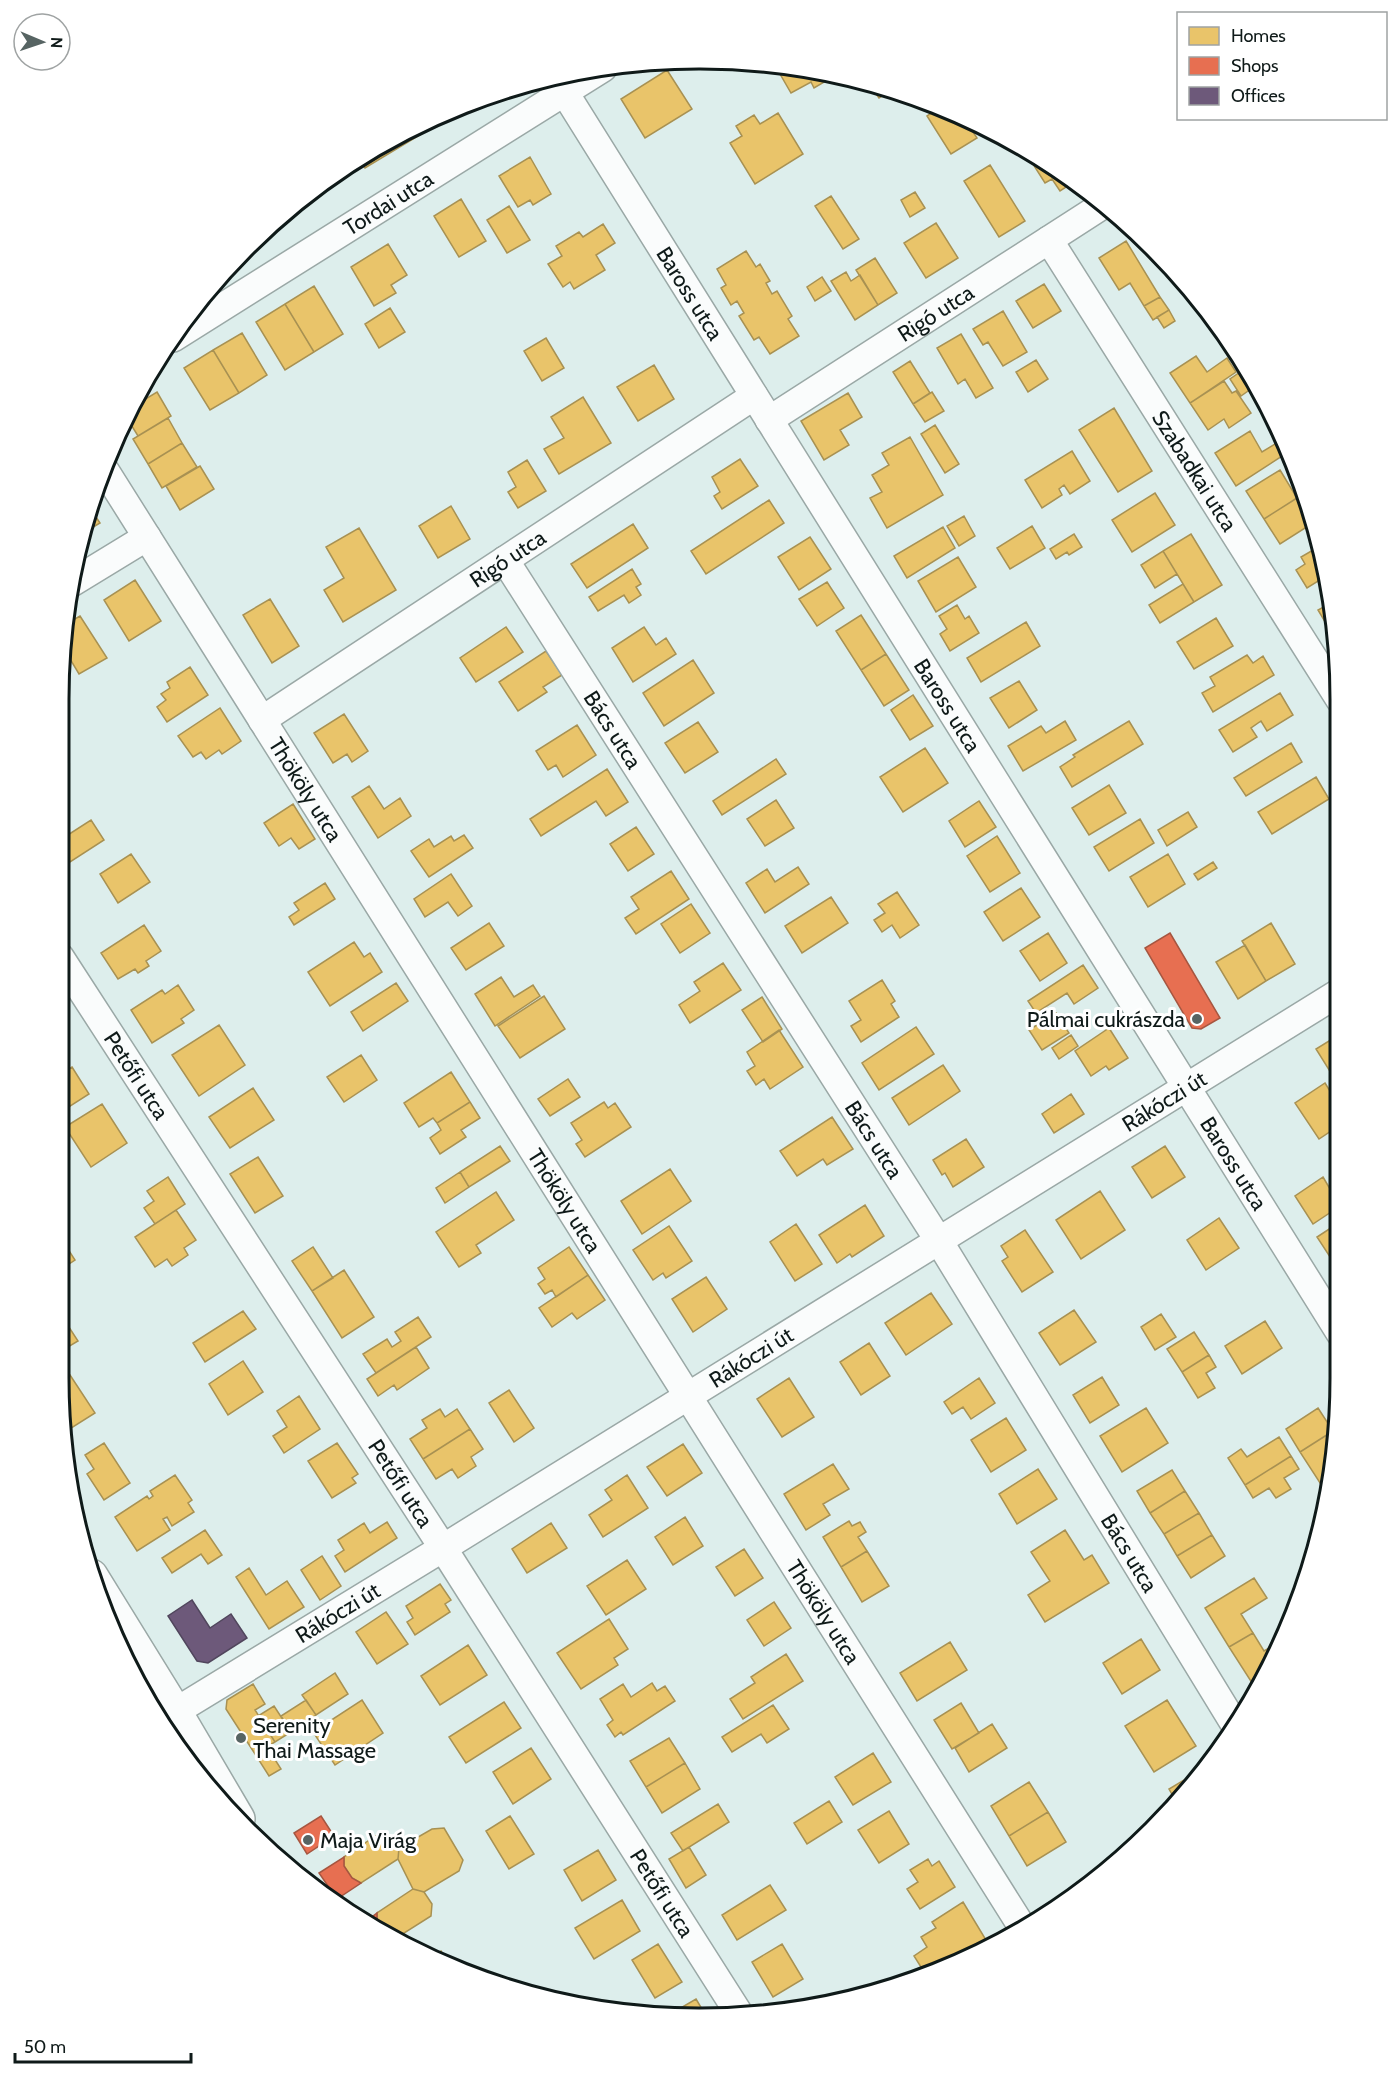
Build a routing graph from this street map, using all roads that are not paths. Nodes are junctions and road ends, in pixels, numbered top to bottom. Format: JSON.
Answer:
{"nodes":[{"id":1,"x":560,"y":84,"type":"edge"},
{"id":2,"x":559,"y":85,"type":"edge"},
{"id":3,"x":1096,"y":210,"type":"edge"},
{"id":4,"x":1049,"y":240,"type":"junction"},
{"id":5,"x":192,"y":325,"type":"edge"},
{"id":6,"x":754,"y":396,"type":"junction"},
{"id":7,"x":769,"y":420,"type":"junction"},
{"id":8,"x":109,"y":478,"type":"edge"},
{"id":9,"x":147,"y":537,"type":"junction"},
{"id":10,"x":505,"y":560,"type":"junction"},
{"id":11,"x":81,"y":577,"type":"edge"},
{"id":12,"x":1330,"y":682,"type":"edge"},
{"id":13,"x":262,"y":720,"type":"junction"},
{"id":14,"x":69,"y":971,"type":"edge"},
{"id":15,"x":1330,"y":999,"type":"edge"},
{"id":16,"x":1186,"y":1088,"type":"junction"},
{"id":17,"x":939,"y":1240,"type":"junction"},
{"id":18,"x":1330,"y":1316,"type":"edge"},
{"id":19,"x":688,"y":1396,"type":"junction"},
{"id":20,"x":443,"y":1548,"type":"junction"},
{"id":21,"x":129,"y":1645,"type":"edge"},
{"id":22,"x":168,"y":1716,"type":"edge"},
{"id":23,"x":1230,"y":1718,"type":"edge"},
{"id":24,"x":193,"y":1752,"type":"edge"},
{"id":25,"x":1019,"y":1922,"type":"edge"},
{"id":26,"x":735,"y":2007,"type":"edge"}],
"edges":[{"from":1,"to":6,"type":"street","name":"Baross utca"},
{"from":2,"to":5,"type":"street","name":"Tordai utca"},
{"from":3,"to":4,"type":"street","name":"Rigó utca"},
{"from":4,"to":7,"type":"street","name":"Rigó utca"},
{"from":4,"to":12,"type":"street","name":"Szabadkai utca"},
{"from":6,"to":7,"type":"street","name":"Baross utca"},
{"from":6,"to":10,"type":"street","name":"Rigó utca"},
{"from":7,"to":16,"type":"street","name":"Baross utca"},
{"from":8,"to":9,"type":"street","name":"Thököly utca"},
{"from":9,"to":11,"type":"street"},
{"from":9,"to":13,"type":"street","name":"Thököly utca"},
{"from":10,"to":13,"type":"street","name":"Rigó utca"},
{"from":10,"to":17,"type":"street","name":"Bács utca"},
{"from":13,"to":19,"type":"street","name":"Thököly utca"},
{"from":14,"to":20,"type":"street","name":"Petőfi utca"},
{"from":15,"to":16,"type":"street","name":"Rákóczi út"},
{"from":16,"to":17,"type":"street","name":"Rákóczi út"},
{"from":16,"to":18,"type":"street","name":"Baross utca"},
{"from":17,"to":19,"type":"street","name":"Rákóczi út"},
{"from":17,"to":23,"type":"street","name":"Bács utca"},
{"from":19,"to":20,"type":"street","name":"Rákóczi út"},
{"from":19,"to":25,"type":"street","name":"Thököly utca"},
{"from":20,"to":22,"type":"street","name":"Rákóczi út"},
{"from":20,"to":26,"type":"street","name":"Petőfi utca"},
{"from":21,"to":22,"type":"main road"},
{"from":22,"to":24,"type":"main road"}]}
